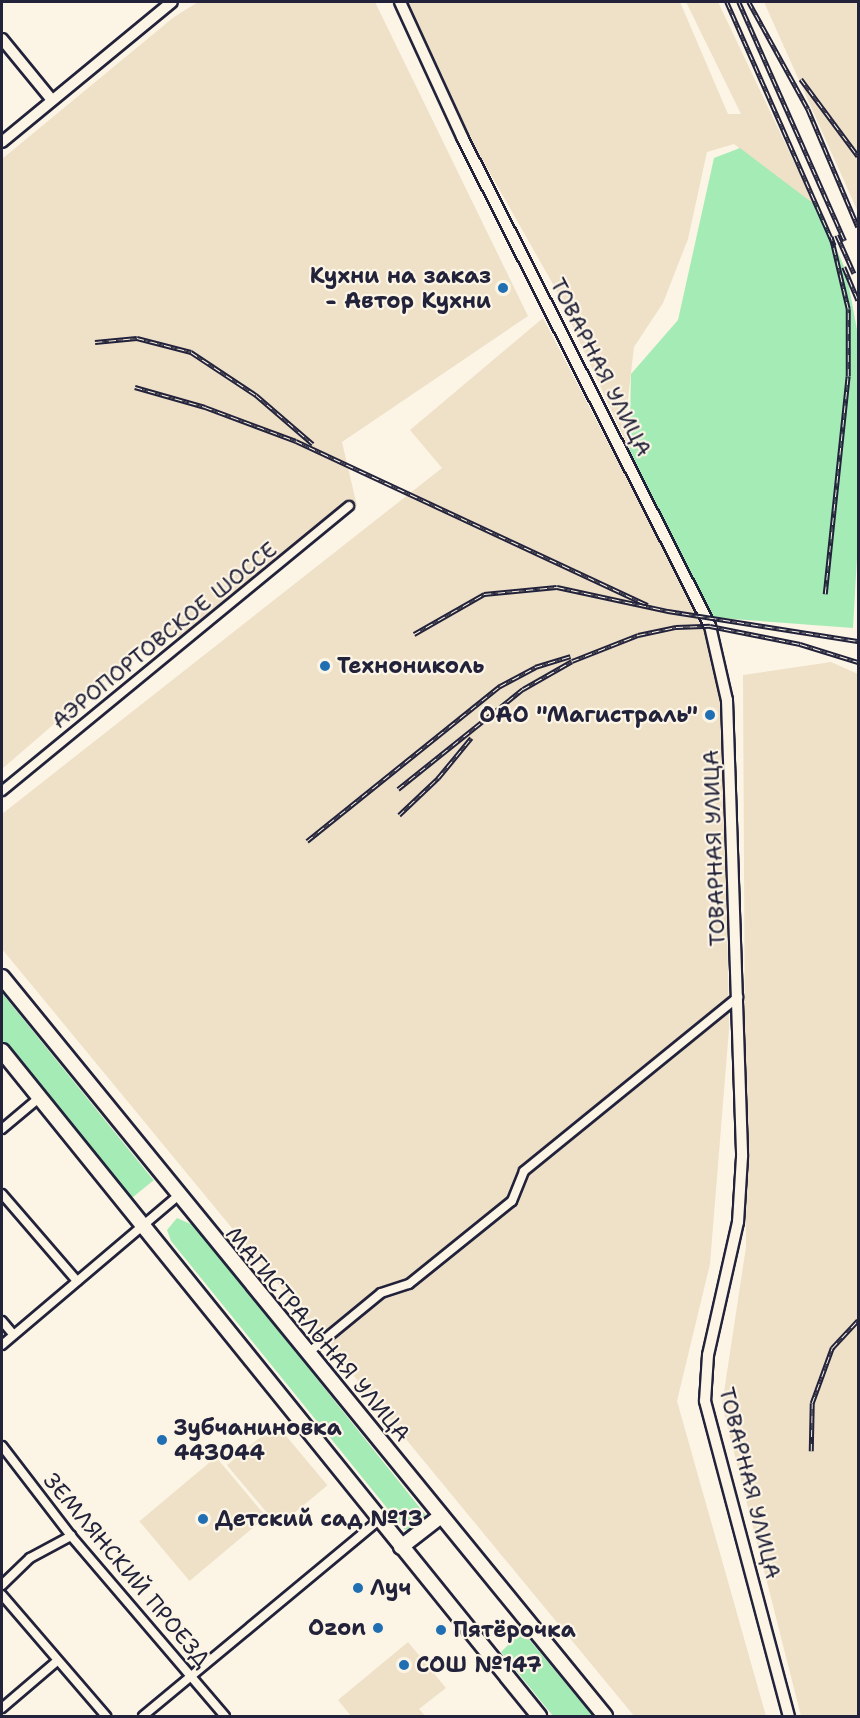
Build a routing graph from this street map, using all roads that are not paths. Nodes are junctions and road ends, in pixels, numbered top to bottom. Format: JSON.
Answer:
{"nodes":[{"id":1,"x":172,"y":2,"type":"edge"},
{"id":2,"x":400,"y":2,"type":"edge"},
{"id":3,"x":2,"y":39,"type":"edge"},
{"id":4,"x":52,"y":100,"type":"junction"},
{"id":5,"x":2,"y":142,"type":"edge"},
{"id":6,"x":350,"y":506,"type":"dead end"},
{"id":7,"x":2,"y":791,"type":"edge"},
{"id":8,"x":2,"y":976,"type":"edge"},
{"id":9,"x":738,"y":997,"type":"junction"},
{"id":10,"x":2,"y":1051,"type":"edge"},
{"id":11,"x":39,"y":1098,"type":"junction"},
{"id":12,"x":2,"y":1129,"type":"edge"},
{"id":13,"x":2,"y":1194,"type":"edge"},
{"id":14,"x":179,"y":1195,"type":"junction"},
{"id":15,"x":143,"y":1225,"type":"junction"},
{"id":16,"x":77,"y":1281,"type":"junction"},
{"id":17,"x":2,"y":1321,"type":"edge"},
{"id":18,"x":14,"y":1334,"type":"junction"},
{"id":19,"x":2,"y":1345,"type":"edge"},
{"id":20,"x":308,"y":1353,"type":"junction"},
{"id":21,"x":2,"y":1446,"type":"edge"},
{"id":22,"x":441,"y":1516,"type":"junction"},
{"id":23,"x":380,"y":1519,"type":"junction"},
{"id":24,"x":71,"y":1536,"type":"junction"},
{"id":25,"x":401,"y":1547,"type":"junction"},
{"id":26,"x":2,"y":1585,"type":"edge"},
{"id":27,"x":2,"y":1595,"type":"edge"},
{"id":28,"x":57,"y":1661,"type":"junction"},
{"id":29,"x":193,"y":1676,"type":"junction"},
{"id":30,"x":2,"y":1708,"type":"edge"},
{"id":31,"x":106,"y":1716,"type":"edge"},
{"id":32,"x":143,"y":1716,"type":"edge"},
{"id":33,"x":225,"y":1716,"type":"edge"},
{"id":34,"x":539,"y":1716,"type":"edge"},
{"id":35,"x":605,"y":1716,"type":"edge"},
{"id":36,"x":789,"y":1716,"type":"edge"}],
"edges":[{"from":1,"to":4,"type":"street"},
{"from":2,"to":9,"type":"street","name":"ТОВАРНАЯ УЛИЦА"},
{"from":3,"to":4,"type":"street"},
{"from":4,"to":5,"type":"street"},
{"from":6,"to":7,"type":"street","name":"АЭРОПОРТОВСКОЕ ШОССЕ"},
{"from":8,"to":14,"type":"main road","name":"МАГИСТРАЛЬНАЯ УЛИЦА"},
{"from":9,"to":20,"type":"street"},
{"from":9,"to":36,"type":"street","name":"ТОВАРНАЯ УЛИЦА"},
{"from":10,"to":11,"type":"main road"},
{"from":11,"to":12,"type":"street"},
{"from":11,"to":15,"type":"main road"},
{"from":13,"to":16,"type":"street"},
{"from":14,"to":15,"type":"street"},
{"from":14,"to":20,"type":"main road","name":"МАГИСТРАЛЬНАЯ УЛИЦА"},
{"from":15,"to":16,"type":"street"},
{"from":15,"to":23,"type":"main road"},
{"from":16,"to":18,"type":"street"},
{"from":17,"to":18,"type":"street"},
{"from":18,"to":19,"type":"street"},
{"from":20,"to":22,"type":"main road","name":"МАГИСТРАЛЬНАЯ УЛИЦА"},
{"from":21,"to":24,"type":"street","name":"ЗЕМЛЯНСКИЙ ПРОЕЗД"},
{"from":22,"to":25,"type":"main road"},
{"from":22,"to":35,"type":"main road","name":"МАГИСТРАЛЬНАЯ УЛИЦА"},
{"from":23,"to":25,"type":"main road"},
{"from":23,"to":29,"type":"street"},
{"from":24,"to":26,"type":"street"},
{"from":24,"to":29,"type":"street","name":"ЗЕМЛЯНСКИЙ ПРОЕЗД"},
{"from":25,"to":34,"type":"main road"},
{"from":27,"to":28,"type":"street"},
{"from":28,"to":30,"type":"street"},
{"from":28,"to":31,"type":"street"},
{"from":29,"to":32,"type":"street"},
{"from":29,"to":33,"type":"street","name":"ЗЕМЛЯНСКИЙ ПРОЕЗД"}]}
